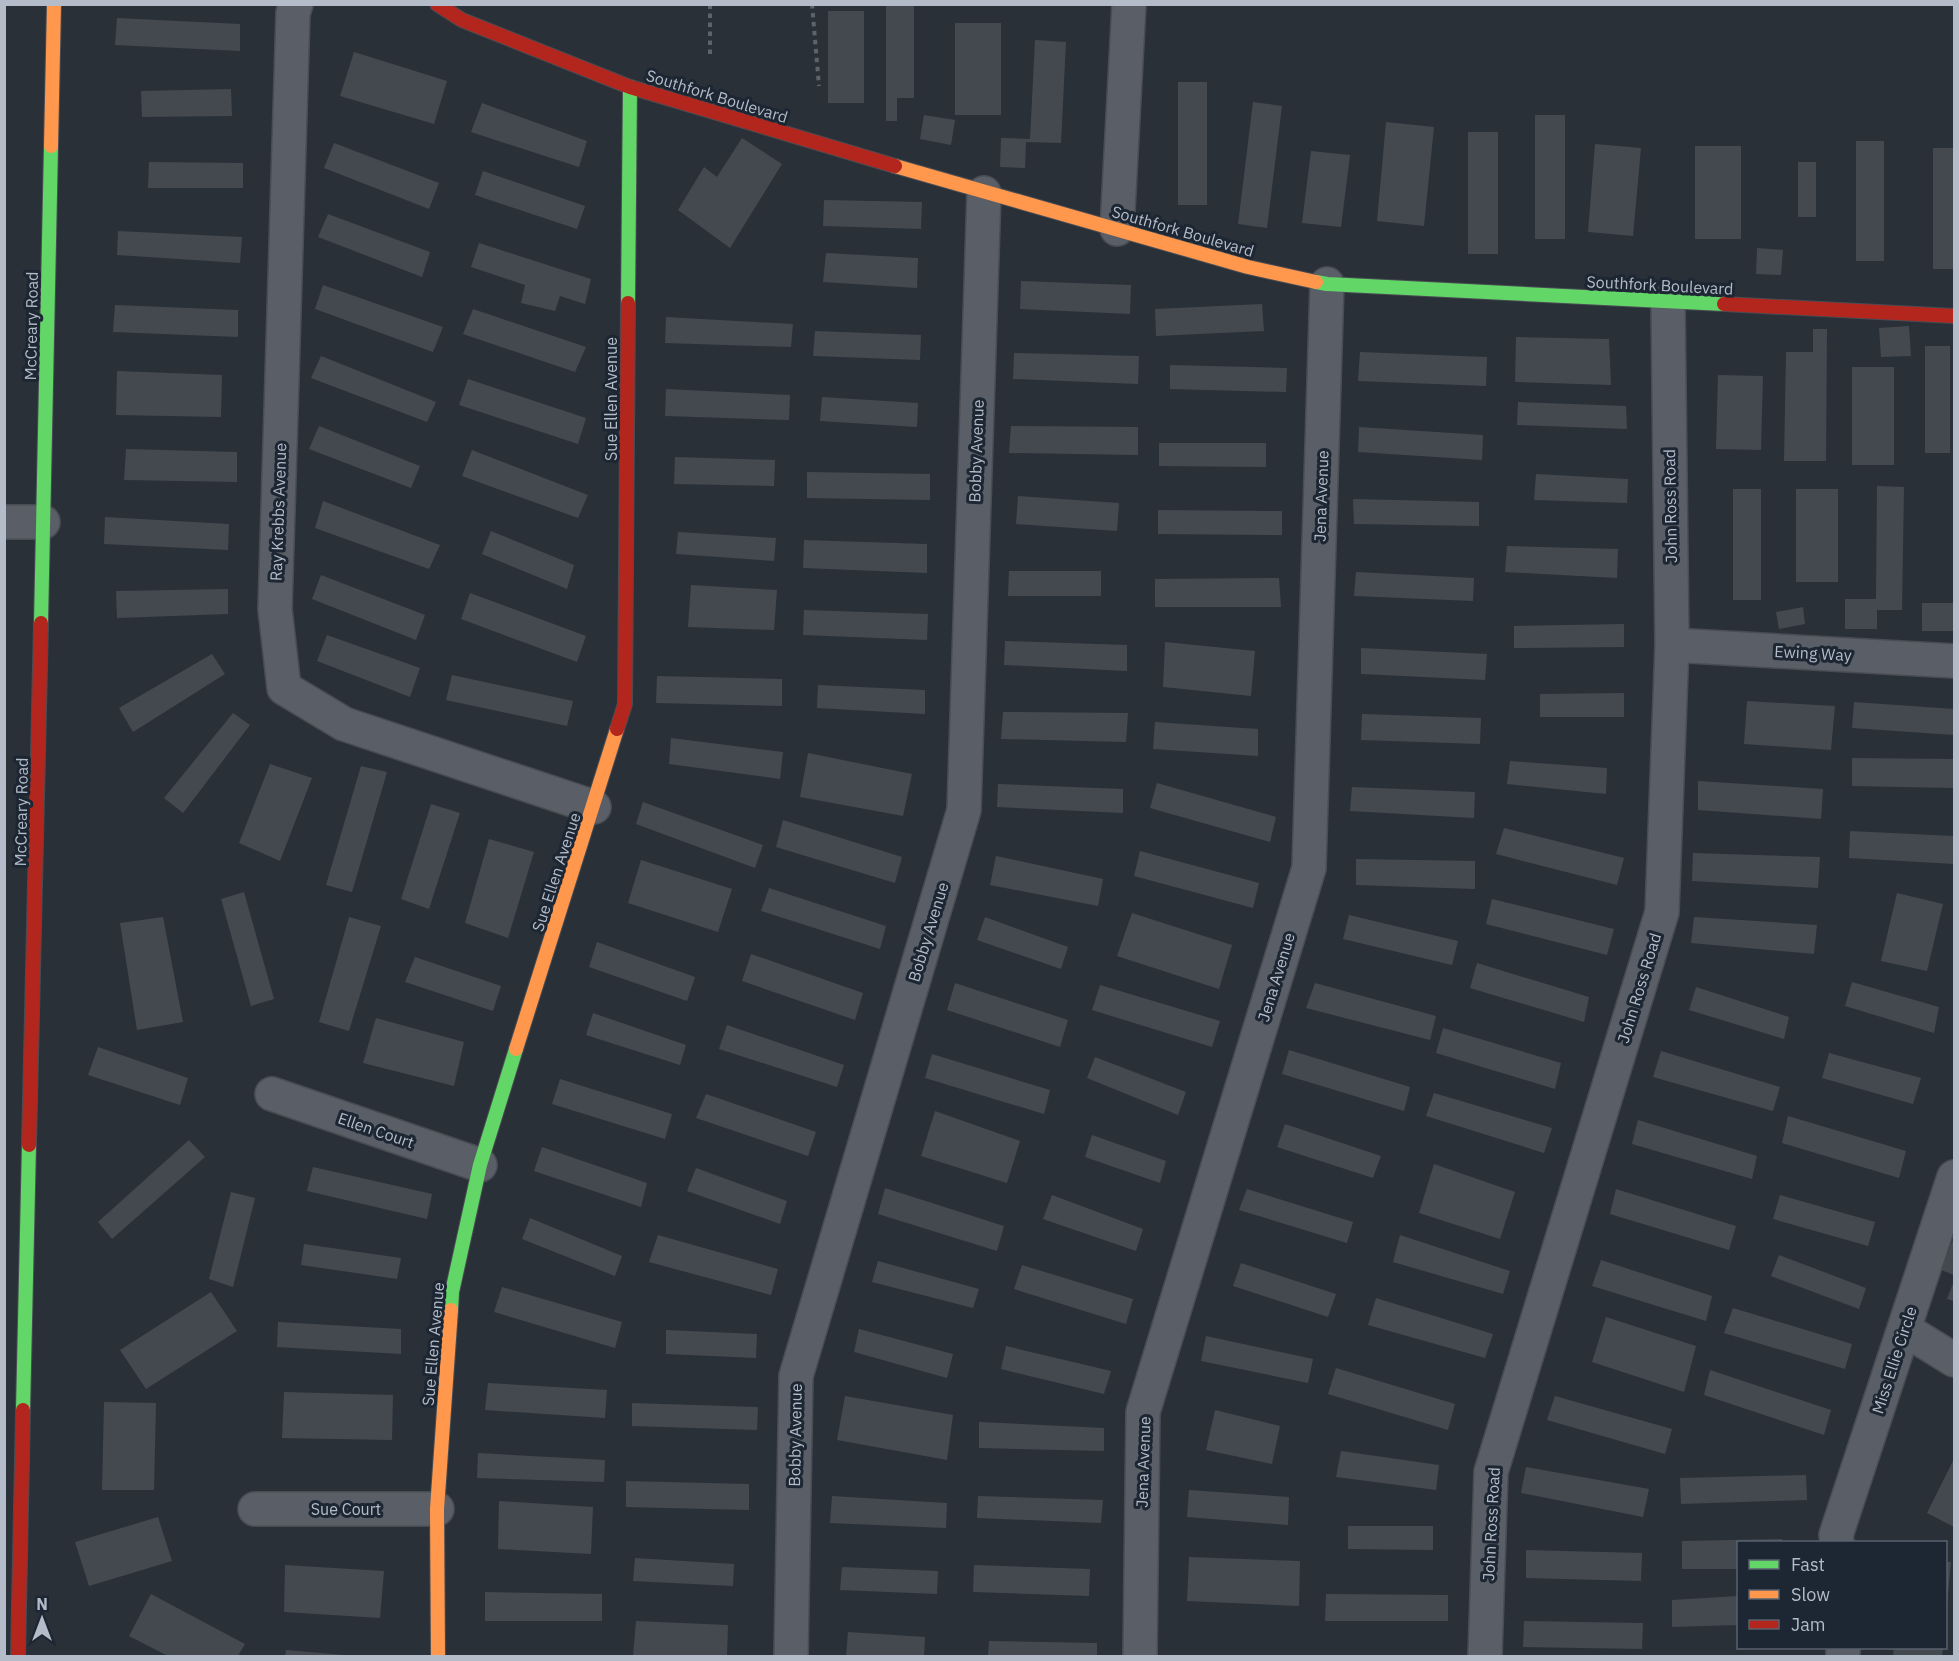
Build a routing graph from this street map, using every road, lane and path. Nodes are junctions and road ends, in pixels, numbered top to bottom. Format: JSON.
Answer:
{"nodes":[{"id":1,"x":54,"y":4,"type":"edge"},
{"id":2,"x":296,"y":4,"type":"edge"},
{"id":3,"x":437,"y":4,"type":"edge"},
{"id":4,"x":711,"y":4,"type":"edge"},
{"id":5,"x":812,"y":4,"type":"edge"},
{"id":6,"x":1129,"y":4,"type":"edge"},
{"id":7,"x":710,"y":54,"type":"dead end"},
{"id":8,"x":819,"y":86,"type":"dead end"},
{"id":9,"x":630,"y":87,"type":"junction"},
{"id":10,"x":984,"y":194,"type":"junction"},
{"id":11,"x":1118,"y":229,"type":"junction"},
{"id":12,"x":1327,"y":284,"type":"junction"},
{"id":13,"x":1668,"y":302,"type":"junction"},
{"id":14,"x":1954,"y":316,"type":"edge"},
{"id":15,"x":4,"y":522,"type":"edge"},
{"id":16,"x":43,"y":522,"type":"junction"},
{"id":17,"x":1672,"y":645,"type":"junction"},
{"id":18,"x":1954,"y":661,"type":"edge"},
{"id":19,"x":594,"y":807,"type":"junction"},
{"id":20,"x":272,"y":1095,"type":"dead end"},
{"id":21,"x":480,"y":1165,"type":"junction"},
{"id":22,"x":1954,"y":1177,"type":"edge"},
{"id":23,"x":1904,"y":1329,"type":"junction"},
{"id":24,"x":1954,"y":1360,"type":"edge"},
{"id":25,"x":255,"y":1509,"type":"dead end"},
{"id":26,"x":437,"y":1509,"type":"junction"},
{"id":27,"x":1837,"y":1541,"type":"edge"},
{"id":28,"x":18,"y":1656,"type":"edge"},
{"id":29,"x":438,"y":1656,"type":"edge"},
{"id":30,"x":791,"y":1656,"type":"edge"},
{"id":31,"x":1140,"y":1656,"type":"edge"},
{"id":32,"x":1485,"y":1656,"type":"edge"}],
"edges":[{"from":1,"to":16,"type":"street","name":"McCreary Road"},
{"from":2,"to":19,"type":"street","name":"Ray Krebbs Avenue"},
{"from":3,"to":9,"type":"street","name":"Southfork Boulevard"},
{"from":4,"to":7,"type":"path"},
{"from":5,"to":8,"type":"path"},
{"from":6,"to":11,"type":"street"},
{"from":9,"to":10,"type":"street","name":"Southfork Boulevard"},
{"from":9,"to":19,"type":"street","name":"Sue Ellen Avenue"},
{"from":10,"to":11,"type":"street","name":"Southfork Boulevard"},
{"from":10,"to":30,"type":"street","name":"Bobby Avenue"},
{"from":11,"to":12,"type":"street","name":"Southfork Boulevard"},
{"from":12,"to":13,"type":"street","name":"Southfork Boulevard"},
{"from":12,"to":31,"type":"street","name":"Jena Avenue"},
{"from":13,"to":14,"type":"street","name":"Southfork Boulevard"},
{"from":13,"to":17,"type":"street","name":"John Ross Road"},
{"from":15,"to":16,"type":"street"},
{"from":16,"to":28,"type":"street","name":"McCreary Road"},
{"from":17,"to":18,"type":"street","name":"Ewing Way"},
{"from":17,"to":32,"type":"street","name":"John Ross Road"},
{"from":19,"to":21,"type":"street","name":"Sue Ellen Avenue"},
{"from":20,"to":21,"type":"street","name":"Ellen Court"},
{"from":21,"to":26,"type":"street","name":"Sue Ellen Avenue"},
{"from":22,"to":23,"type":"street","name":"Miss Ellie Circle"},
{"from":23,"to":24,"type":"street"},
{"from":23,"to":27,"type":"street","name":"Miss Ellie Circle"},
{"from":25,"to":26,"type":"street","name":"Sue Court"},
{"from":26,"to":29,"type":"street","name":"Sue Ellen Avenue"}]}
